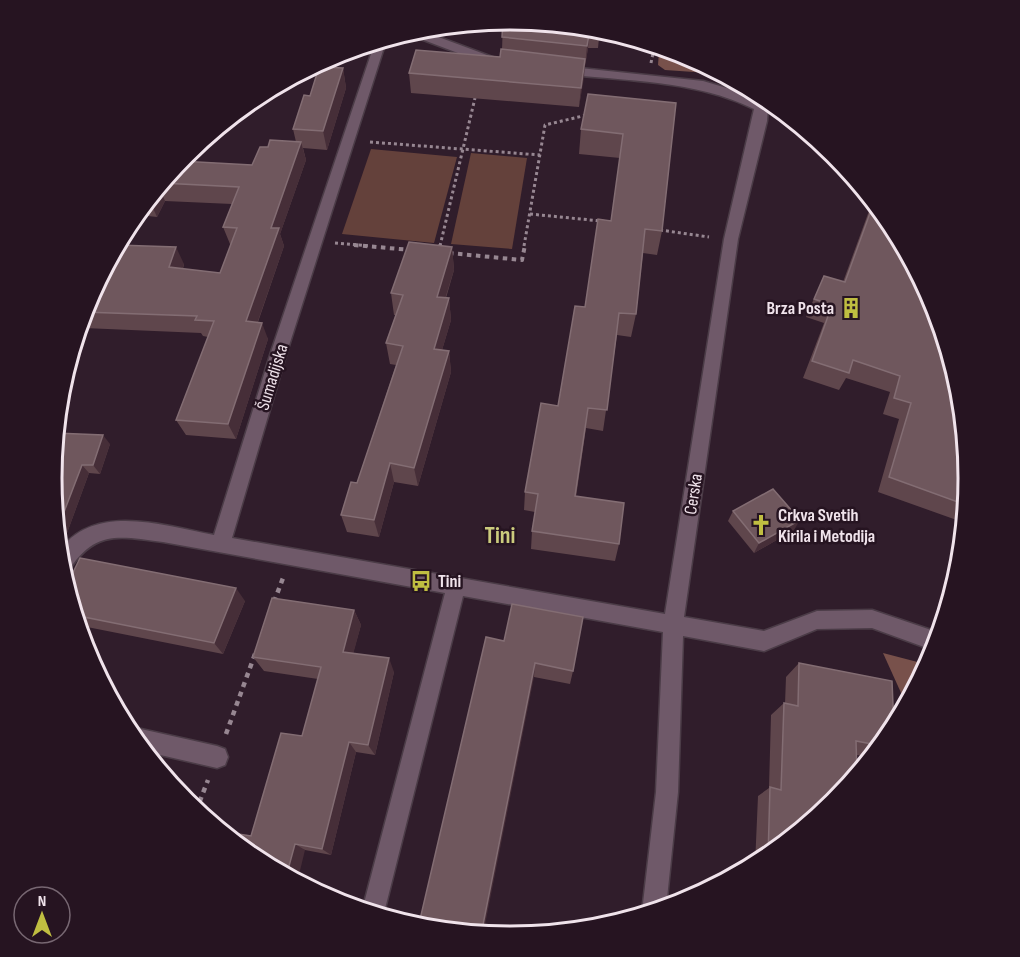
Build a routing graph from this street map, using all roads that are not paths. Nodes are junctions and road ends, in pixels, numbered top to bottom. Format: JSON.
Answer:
{"nodes":[{"id":1,"x":427,"y":38,"type":"edge"},
{"id":2,"x":379,"y":50,"type":"edge"},
{"id":3,"x":509,"y":64,"type":"edge"},
{"id":4,"x":542,"y":68,"type":"edge"},
{"id":5,"x":736,"y":94,"type":"junction"},
{"id":6,"x":740,"y":94,"type":"edge"},
{"id":7,"x":759,"y":106,"type":"edge"},
{"id":8,"x":761,"y":107,"type":"edge"},
{"id":9,"x":221,"y":544,"type":"junction"},
{"id":10,"x":68,"y":553,"type":"edge"},
{"id":11,"x":456,"y":587,"type":"junction"},
{"id":12,"x":673,"y":624,"type":"junction"},
{"id":13,"x":929,"y":639,"type":"edge"},
{"id":14,"x":146,"y":741,"type":"edge"},
{"id":15,"x":217,"y":757,"type":"road end"},
{"id":16,"x":655,"y":903,"type":"edge"},
{"id":17,"x":375,"y":906,"type":"edge"}],
"edges":[{"from":1,"to":3,"type":"street"},
{"from":2,"to":9,"type":"street","name":"Šumadijska"},
{"from":4,"to":5,"type":"street"},
{"from":5,"to":6,"type":"street"},
{"from":5,"to":7,"type":"street","name":"Cerska"},
{"from":8,"to":12,"type":"street","name":"Cerska"},
{"from":9,"to":10,"type":"street"},
{"from":9,"to":11,"type":"street"},
{"from":11,"to":12,"type":"street"},
{"from":11,"to":17,"type":"street"},
{"from":12,"to":13,"type":"street"},
{"from":12,"to":16,"type":"street","name":"Cerska"},
{"from":14,"to":15,"type":"street"}]}
